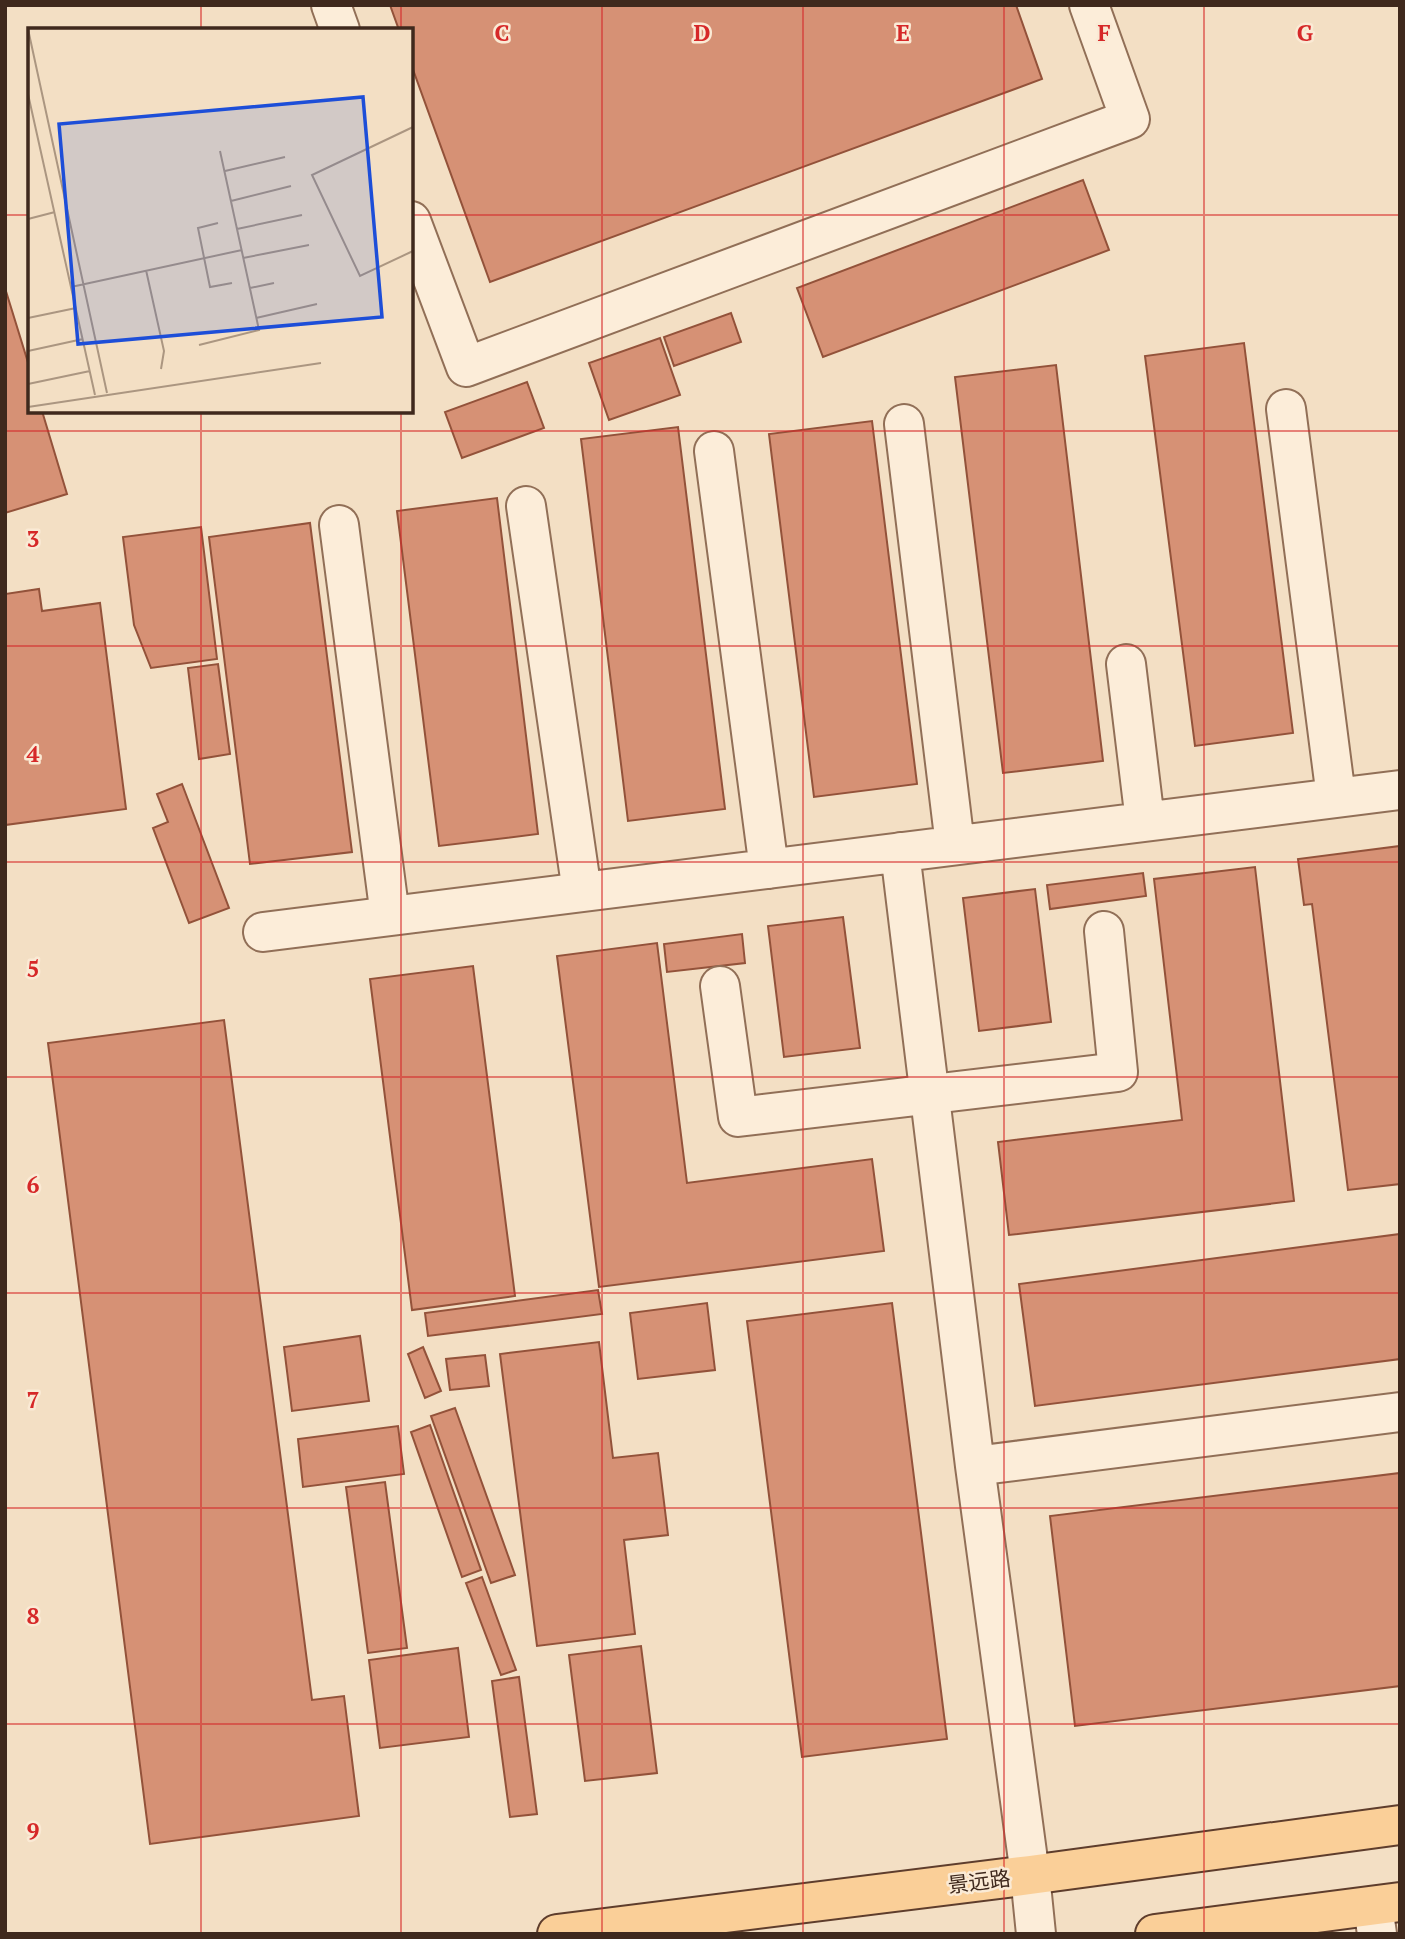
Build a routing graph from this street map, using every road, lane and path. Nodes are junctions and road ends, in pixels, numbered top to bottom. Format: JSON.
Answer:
{"nodes":[{"id":1,"x":331,"y":5,"type":"edge"},
{"id":2,"x":1089,"y":5,"type":"edge"},
{"id":3,"x":339,"y":28,"type":"edge"},
{"id":4,"x":413,"y":226,"type":"edge"},
{"id":5,"x":1286,"y":409,"type":"dead end"},
{"id":6,"x":904,"y":424,"type":"dead end"},
{"id":7,"x":714,"y":451,"type":"dead end"},
{"id":8,"x":526,"y":506,"type":"dead end"},
{"id":9,"x":339,"y":525,"type":"dead end"},
{"id":10,"x":1126,"y":664,"type":"dead end"},
{"id":11,"x":1400,"y":790,"type":"edge"},
{"id":12,"x":1336,"y":797,"type":"junction"},
{"id":13,"x":1145,"y":821,"type":"junction"},
{"id":14,"x":955,"y":845,"type":"junction"},
{"id":15,"x":900,"y":852,"type":"junction"},
{"id":16,"x":769,"y":869,"type":"junction"},
{"id":17,"x":582,"y":892,"type":"junction"},
{"id":18,"x":390,"y":916,"type":"junction"},
{"id":19,"x":1104,"y":931,"type":"dead end"},
{"id":20,"x":262,"y":932,"type":"dead end"},
{"id":21,"x":720,"y":986,"type":"dead end"},
{"id":22,"x":930,"y":1094,"type":"junction"},
{"id":23,"x":1400,"y":1412,"type":"edge"},
{"id":24,"x":975,"y":1466,"type":"junction"},
{"id":25,"x":1400,"y":1825,"type":"edge"},
{"id":26,"x":1030,"y":1875,"type":"junction"},
{"id":27,"x":1383,"y":1914,"type":"edge"},
{"id":28,"x":1167,"y":1933,"type":"edge"},
{"id":29,"x":557,"y":1934,"type":"edge"},
{"id":30,"x":1036,"y":1934,"type":"edge"}],
"edges":[{"from":1,"to":3,"type":"street"},
{"from":2,"to":4,"type":"street"},
{"from":5,"to":12,"type":"street"},
{"from":6,"to":14,"type":"street"},
{"from":7,"to":16,"type":"street"},
{"from":8,"to":17,"type":"street"},
{"from":9,"to":18,"type":"street"},
{"from":10,"to":13,"type":"street"},
{"from":11,"to":12,"type":"street"},
{"from":12,"to":13,"type":"street"},
{"from":13,"to":14,"type":"street"},
{"from":14,"to":15,"type":"street"},
{"from":15,"to":16,"type":"street"},
{"from":15,"to":22,"type":"street"},
{"from":16,"to":17,"type":"street"},
{"from":17,"to":18,"type":"street"},
{"from":18,"to":20,"type":"street"},
{"from":19,"to":22,"type":"street"},
{"from":21,"to":22,"type":"street"},
{"from":22,"to":24,"type":"street"},
{"from":23,"to":24,"type":"street"},
{"from":24,"to":26,"type":"street"},
{"from":25,"to":26,"type":"main road","name":"景远路"},
{"from":26,"to":29,"type":"main road","name":"景远路"},
{"from":26,"to":30,"type":"street"},
{"from":27,"to":28,"type":"main road"}]}
